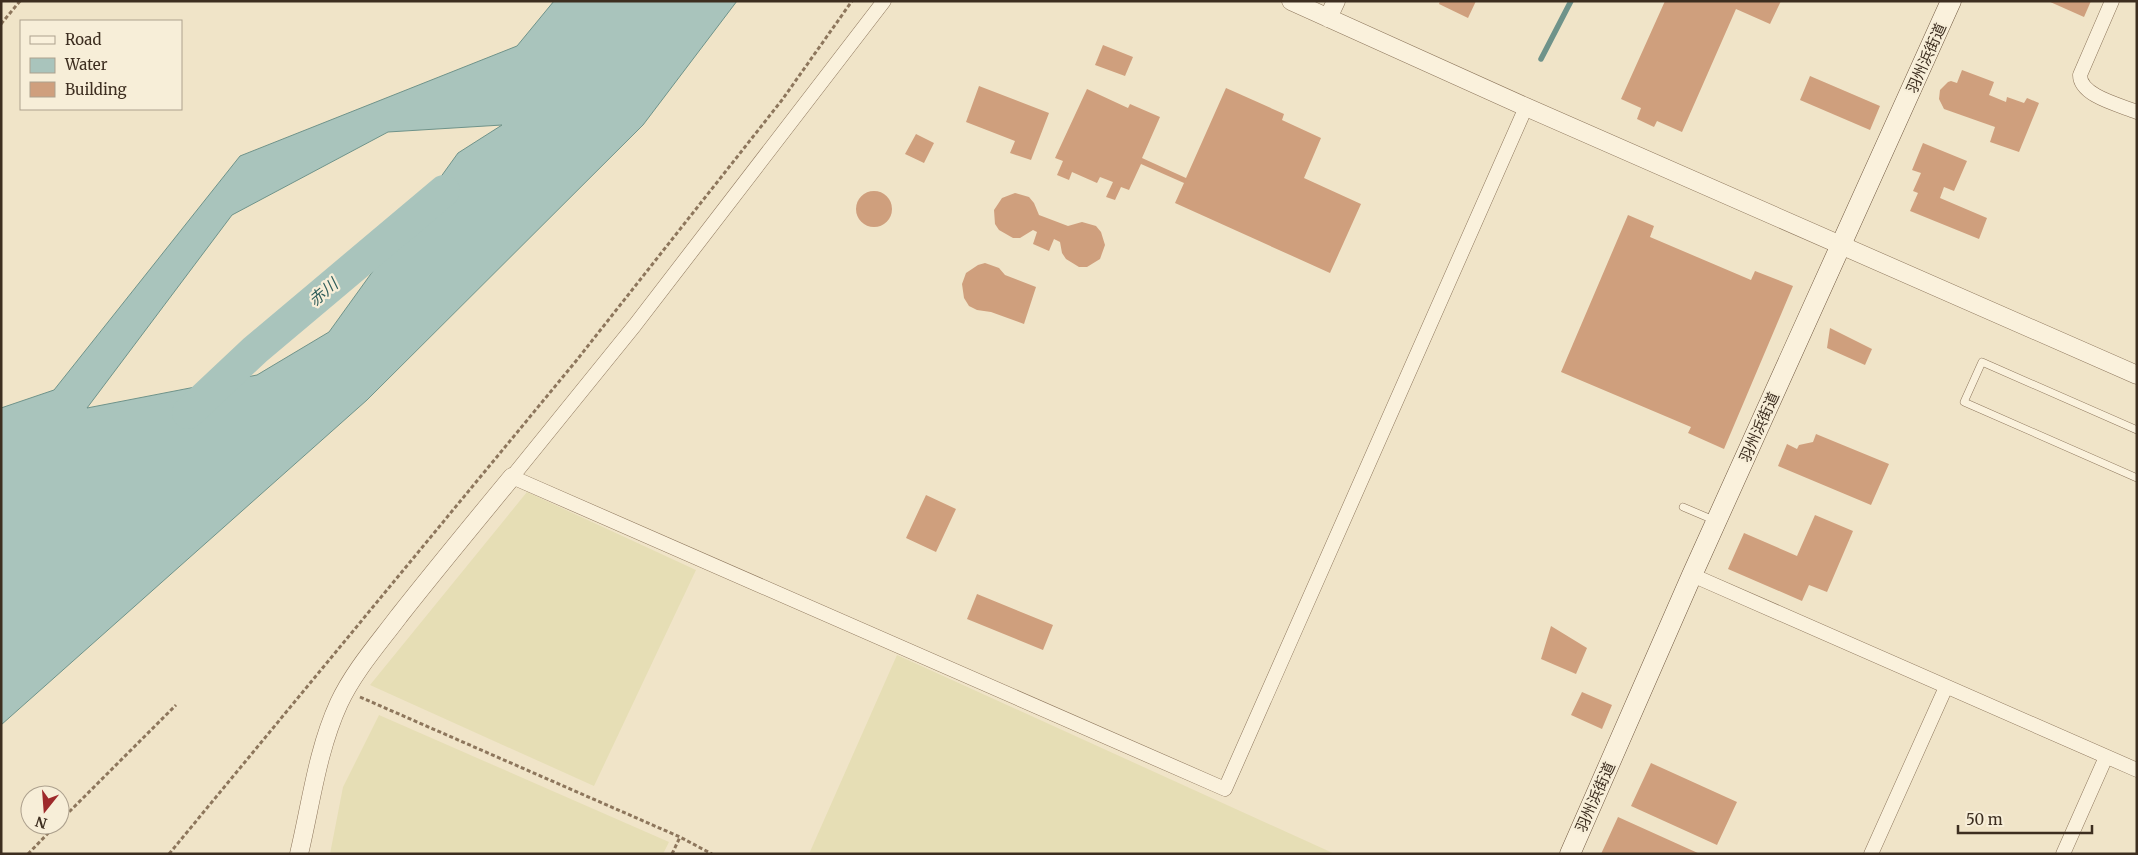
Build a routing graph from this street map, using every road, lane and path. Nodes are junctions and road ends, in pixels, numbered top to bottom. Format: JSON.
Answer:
{"nodes":[{"id":1,"x":20,"y":1,"type":"edge"},
{"id":2,"x":852,"y":1,"type":"edge"},
{"id":3,"x":884,"y":1,"type":"edge"},
{"id":4,"x":1291,"y":1,"type":"edge"},
{"id":5,"x":1336,"y":1,"type":"edge"},
{"id":6,"x":1951,"y":1,"type":"edge"},
{"id":7,"x":2112,"y":1,"type":"edge"},
{"id":8,"x":1328,"y":18,"type":"junction"},
{"id":9,"x":1,"y":24,"type":"edge"},
{"id":10,"x":1526,"y":107,"type":"junction"},
{"id":11,"x":2137,"y":112,"type":"edge"},
{"id":12,"x":1841,"y":246,"type":"junction"},
{"id":13,"x":2137,"y":375,"type":"edge"},
{"id":14,"x":2137,"y":430,"type":"edge"},
{"id":15,"x":512,"y":477,"type":"junction"},
{"id":16,"x":2137,"y":478,"type":"edge"},
{"id":17,"x":1683,"y":507,"type":"dead end"},
{"id":18,"x":1716,"y":522,"type":"junction"},
{"id":19,"x":1692,"y":575,"type":"junction"},
{"id":20,"x":1946,"y":687,"type":"junction"},
{"id":21,"x":345,"y":692,"type":"junction"},
{"id":22,"x":176,"y":705,"type":"dead end"},
{"id":23,"x":2106,"y":757,"type":"junction"},
{"id":24,"x":2137,"y":770,"type":"edge"},
{"id":25,"x":70,"y":812,"type":"edge"},
{"id":26,"x":46,"y":835,"type":"edge"},
{"id":27,"x":680,"y":837,"type":"junction"},
{"id":28,"x":28,"y":854,"type":"edge"},
{"id":29,"x":169,"y":854,"type":"edge"},
{"id":30,"x":299,"y":854,"type":"edge"},
{"id":31,"x":672,"y":854,"type":"edge"},
{"id":32,"x":712,"y":854,"type":"edge"},
{"id":33,"x":1570,"y":854,"type":"edge"},
{"id":34,"x":1872,"y":854,"type":"edge"},
{"id":35,"x":2063,"y":854,"type":"edge"}],
"edges":[{"from":1,"to":9,"type":"path"},
{"from":2,"to":29,"type":"path"},
{"from":3,"to":15,"type":"street"},
{"from":4,"to":8,"type":"street"},
{"from":5,"to":8,"type":"street"},
{"from":6,"to":12,"type":"main road","name":"羽州浜街道"},
{"from":7,"to":11,"type":"street"},
{"from":8,"to":10,"type":"street"},
{"from":10,"to":12,"type":"street"},
{"from":10,"to":15,"type":"street"},
{"from":12,"to":13,"type":"street"},
{"from":12,"to":18,"type":"main road","name":"羽州浜街道"},
{"from":14,"to":16,"type":"lane"},
{"from":15,"to":21,"type":"street"},
{"from":17,"to":18,"type":"lane"},
{"from":18,"to":19,"type":"main road","name":"羽州浜街道"},
{"from":19,"to":20,"type":"street"},
{"from":19,"to":33,"type":"main road","name":"羽州浜街道"},
{"from":20,"to":23,"type":"street"},
{"from":20,"to":34,"type":"street"},
{"from":21,"to":27,"type":"path"},
{"from":21,"to":30,"type":"street"},
{"from":22,"to":25,"type":"path"},
{"from":23,"to":24,"type":"street"},
{"from":23,"to":35,"type":"street"},
{"from":26,"to":28,"type":"path"},
{"from":27,"to":31,"type":"path"},
{"from":27,"to":32,"type":"path"}]}
